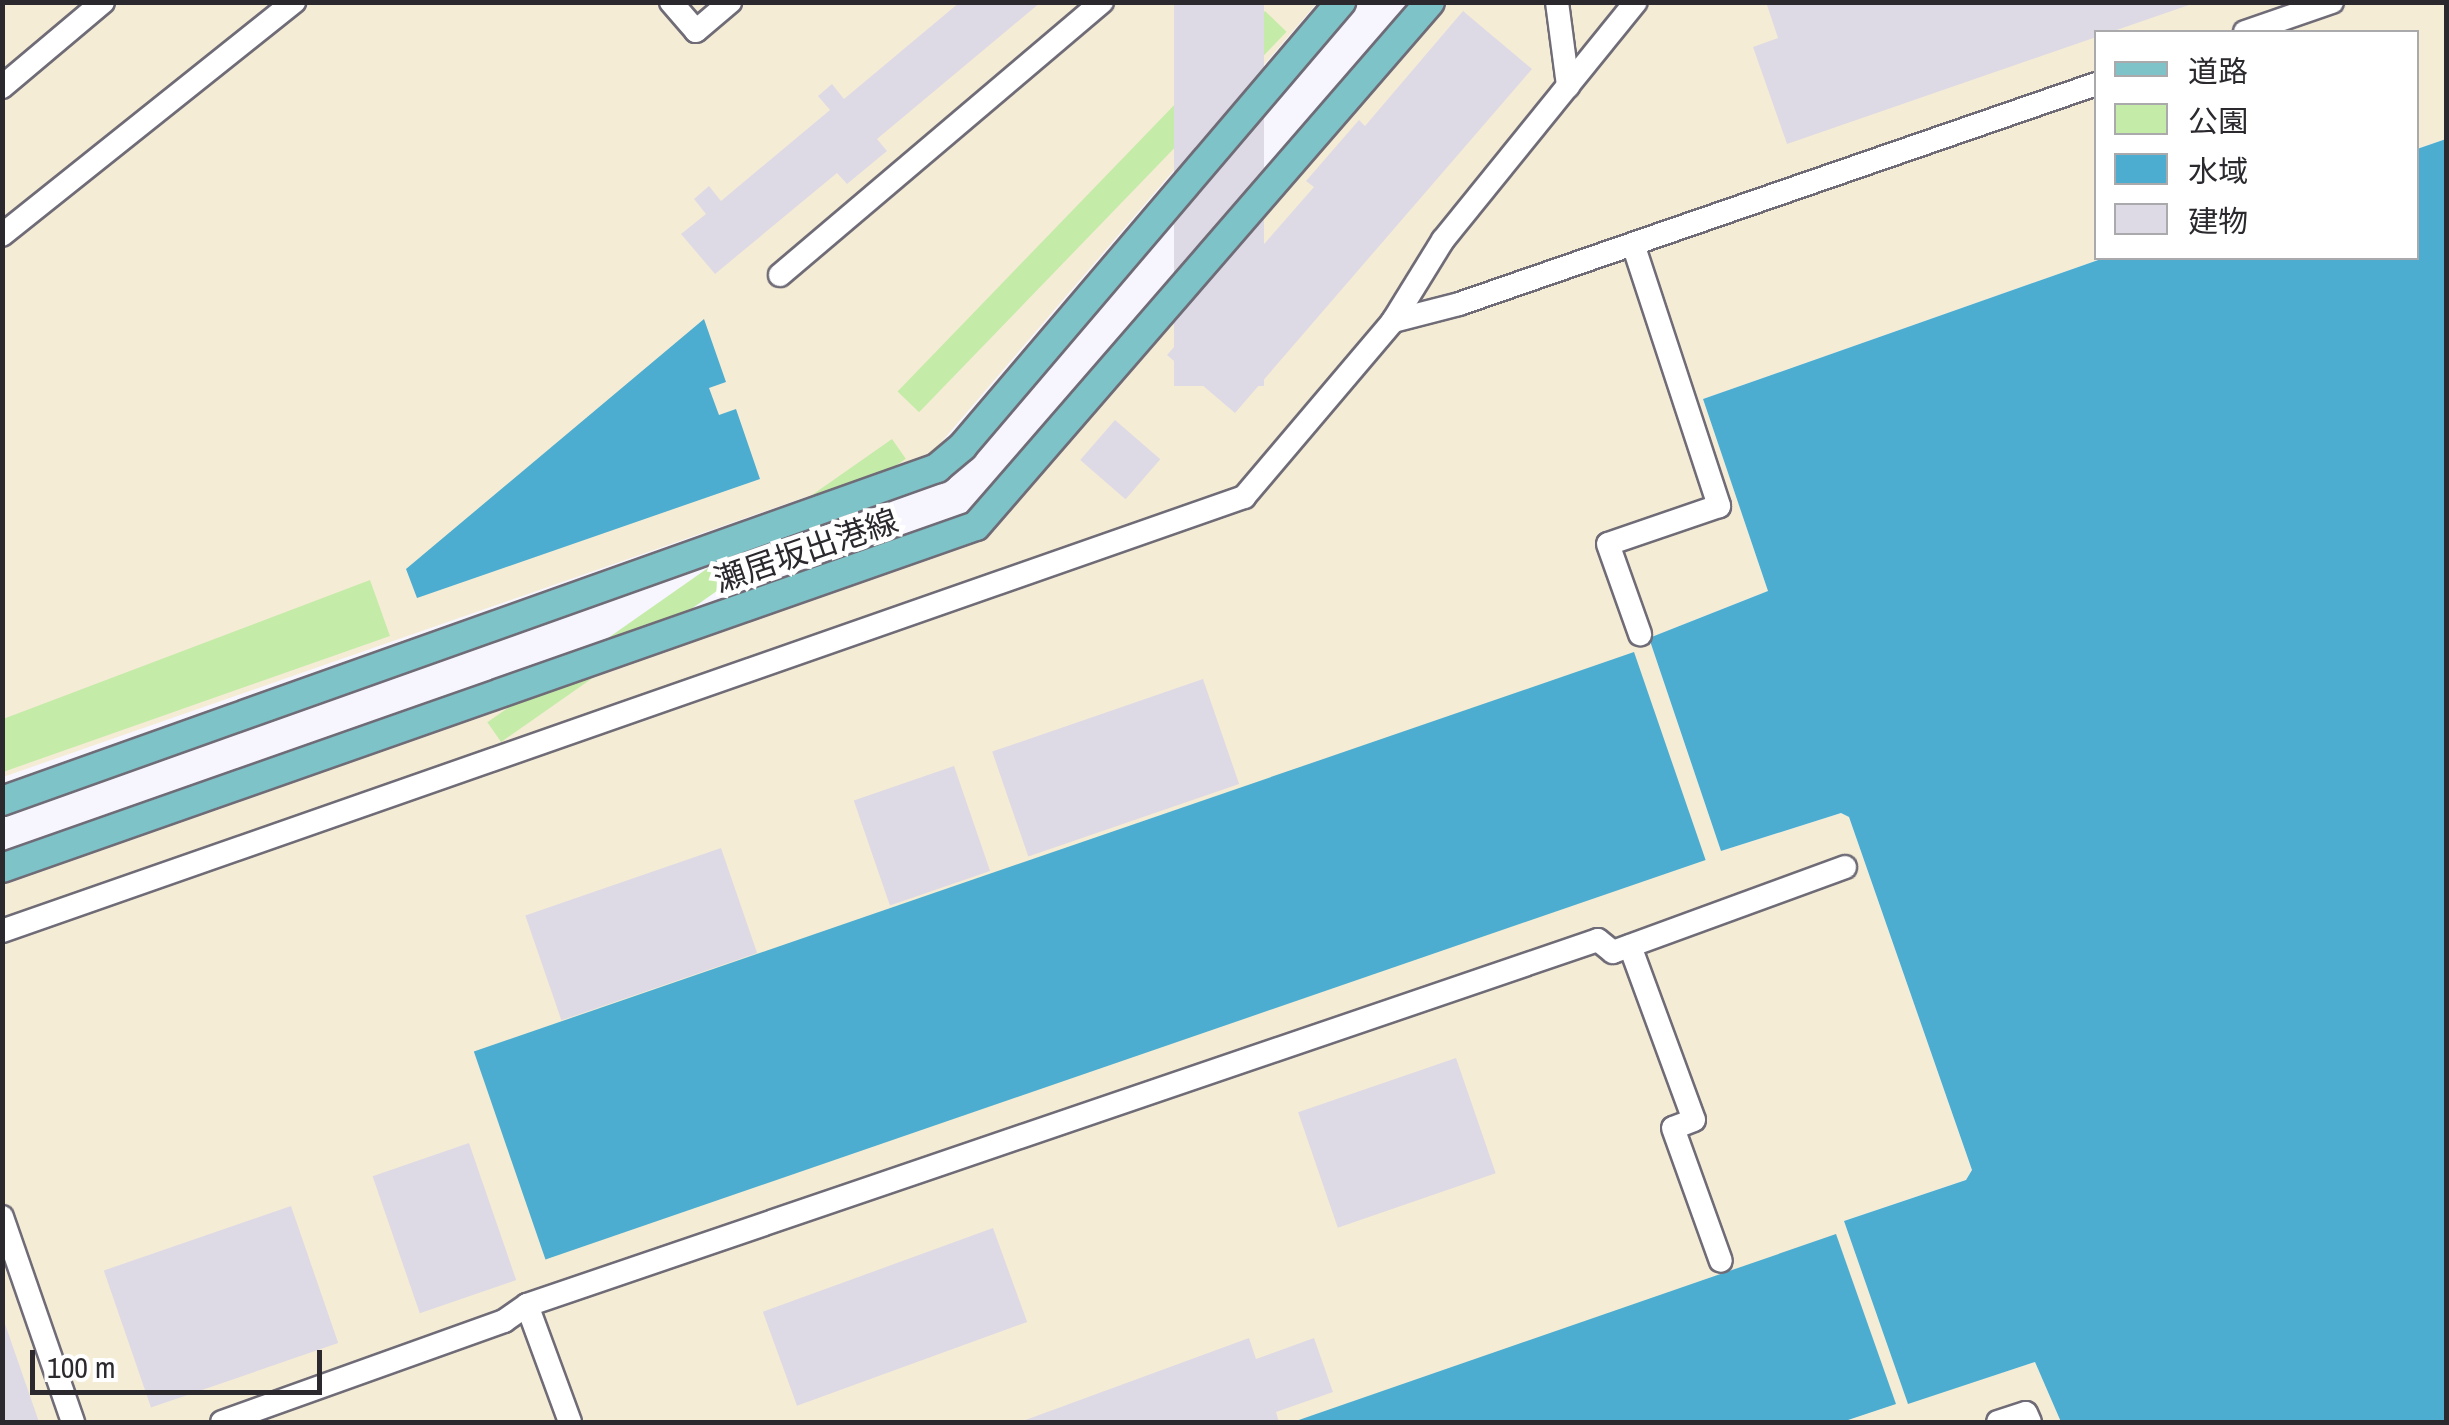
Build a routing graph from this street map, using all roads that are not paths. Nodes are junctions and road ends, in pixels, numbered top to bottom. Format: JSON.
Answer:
{"nodes":[{"id":1,"x":103,"y":2,"type":"edge"},
{"id":2,"x":294,"y":2,"type":"edge"},
{"id":3,"x":672,"y":2,"type":"edge"},
{"id":4,"x":730,"y":2,"type":"edge"},
{"id":5,"x":1102,"y":2,"type":"edge"},
{"id":6,"x":1341,"y":2,"type":"edge"},
{"id":7,"x":1430,"y":2,"type":"edge"},
{"id":8,"x":1558,"y":2,"type":"edge"},
{"id":9,"x":1636,"y":2,"type":"edge"},
{"id":10,"x":2332,"y":2,"type":"edge"},
{"id":11,"x":2251,"y":30,"type":"edge"},
{"id":12,"x":2094,"y":85,"type":"edge"},
{"id":13,"x":1568,"y":86,"type":"junction"},
{"id":14,"x":2,"y":87,"type":"edge"},
{"id":15,"x":2,"y":235,"type":"edge"},
{"id":16,"x":1634,"y":244,"type":"junction"},
{"id":17,"x":780,"y":275,"type":"dead end"},
{"id":18,"x":1392,"y":321,"type":"junction"},
{"id":19,"x":1640,"y":634,"type":"dead end"},
{"id":20,"x":2,"y":801,"type":"edge"},
{"id":21,"x":1845,"y":867,"type":"dead end"},
{"id":22,"x":2,"y":868,"type":"edge"},
{"id":23,"x":2,"y":931,"type":"edge"},
{"id":24,"x":1630,"y":946,"type":"junction"},
{"id":25,"x":2,"y":1217,"type":"edge"},
{"id":26,"x":1721,"y":1261,"type":"dead end"},
{"id":27,"x":527,"y":1305,"type":"junction"},
{"id":28,"x":73,"y":1422,"type":"edge"},
{"id":29,"x":222,"y":1422,"type":"edge"},
{"id":30,"x":570,"y":1422,"type":"edge"},
{"id":31,"x":1998,"y":1422,"type":"edge"},
{"id":32,"x":2030,"y":1422,"type":"edge"}],
"edges":[{"from":1,"to":14,"type":"lane"},
{"from":2,"to":15,"type":"lane"},
{"from":3,"to":4,"type":"lane"},
{"from":5,"to":17,"type":"lane"},
{"from":6,"to":20,"type":"main road","name":"瀬居坂出港線"},
{"from":7,"to":22,"type":"main road","name":"瀬居坂出港線"},
{"from":8,"to":13,"type":"lane"},
{"from":9,"to":13,"type":"lane"},
{"from":10,"to":11,"type":"lane"},
{"from":12,"to":16,"type":"lane"},
{"from":13,"to":18,"type":"lane"},
{"from":16,"to":18,"type":"lane"},
{"from":16,"to":19,"type":"lane"},
{"from":18,"to":23,"type":"lane"},
{"from":21,"to":24,"type":"lane"},
{"from":24,"to":26,"type":"lane"},
{"from":24,"to":27,"type":"lane"},
{"from":25,"to":28,"type":"lane"},
{"from":27,"to":29,"type":"lane"},
{"from":27,"to":30,"type":"lane"},
{"from":31,"to":32,"type":"lane"}]}
